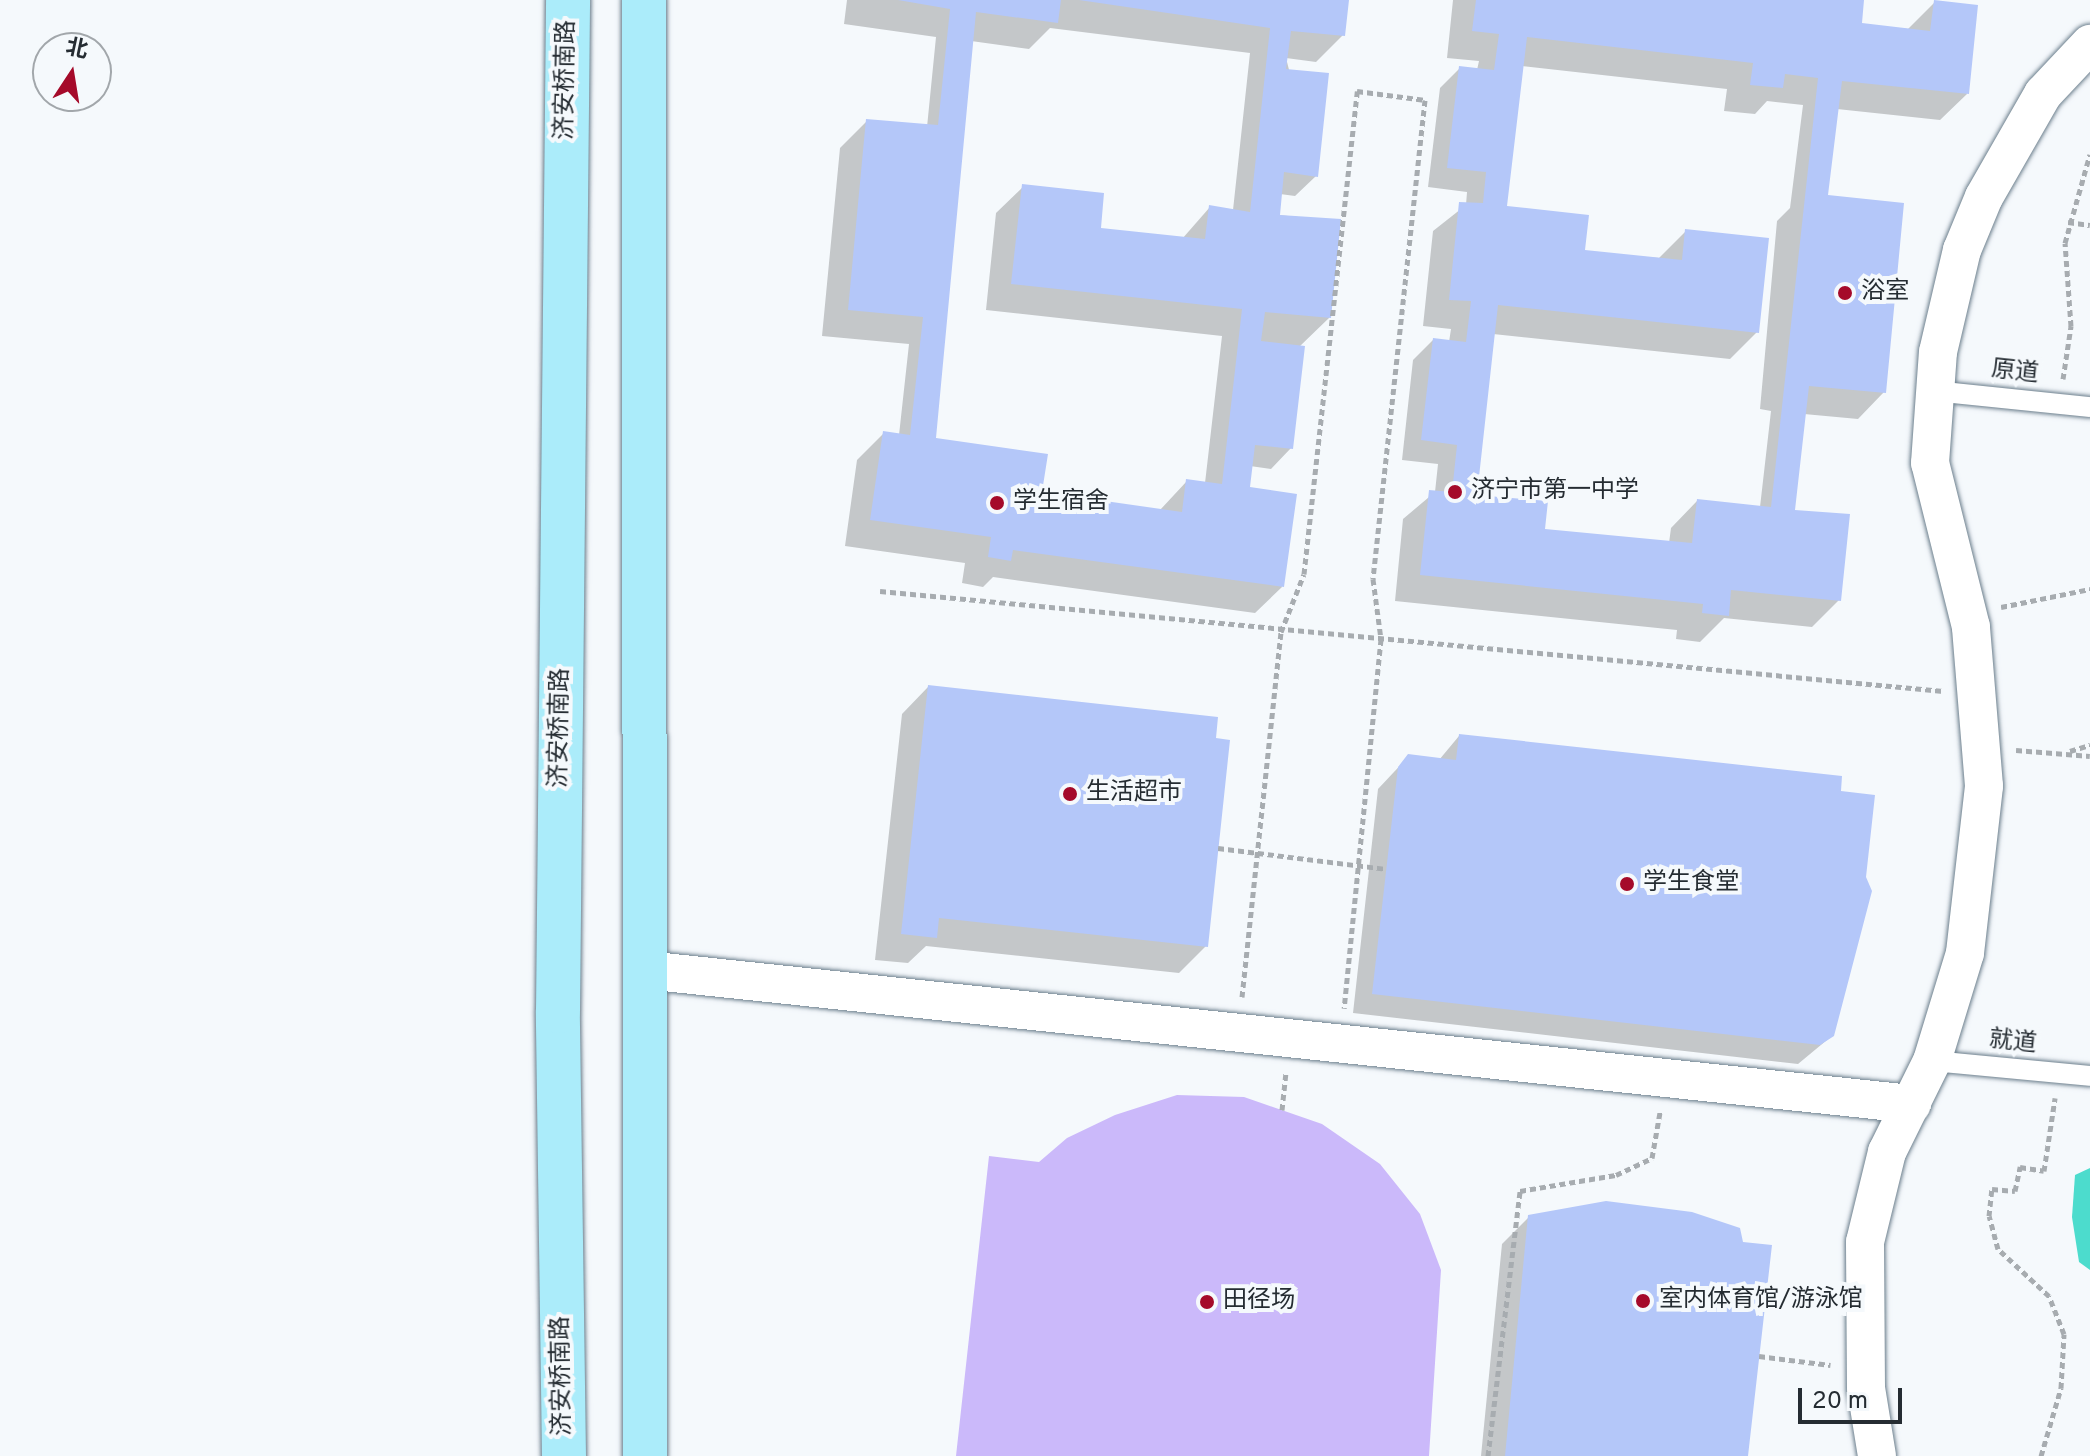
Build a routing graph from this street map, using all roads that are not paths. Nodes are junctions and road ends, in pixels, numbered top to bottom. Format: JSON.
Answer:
{"nodes":[{"id":1,"x":568,"y":0,"type":"edge"},
{"id":2,"x":644,"y":0,"type":"edge"},
{"id":3,"x":2090,"y":44,"type":"edge"},
{"id":4,"x":1934,"y":391,"type":"junction"},
{"id":5,"x":2090,"y":407,"type":"edge"},
{"id":6,"x":645,"y":970,"type":"junction"},
{"id":7,"x":1932,"y":1061,"type":"junction"},
{"id":8,"x":2090,"y":1076,"type":"edge"},
{"id":9,"x":1912,"y":1104,"type":"junction"},
{"id":10,"x":564,"y":1456,"type":"edge"},
{"id":11,"x":645,"y":1456,"type":"edge"},
{"id":12,"x":1877,"y":1456,"type":"edge"}],
"edges":[{"from":1,"to":10,"type":"main road","name":"济安桥南路"},
{"from":2,"to":6,"type":"main road"},
{"from":3,"to":4,"type":"street"},
{"from":4,"to":5,"type":"lane","name":"原道"},
{"from":4,"to":7,"type":"street"},
{"from":6,"to":9,"type":"street"},
{"from":6,"to":11,"type":"main road"},
{"from":7,"to":8,"type":"lane","name":"就道"},
{"from":7,"to":9,"type":"street"},
{"from":9,"to":12,"type":"street"}]}
